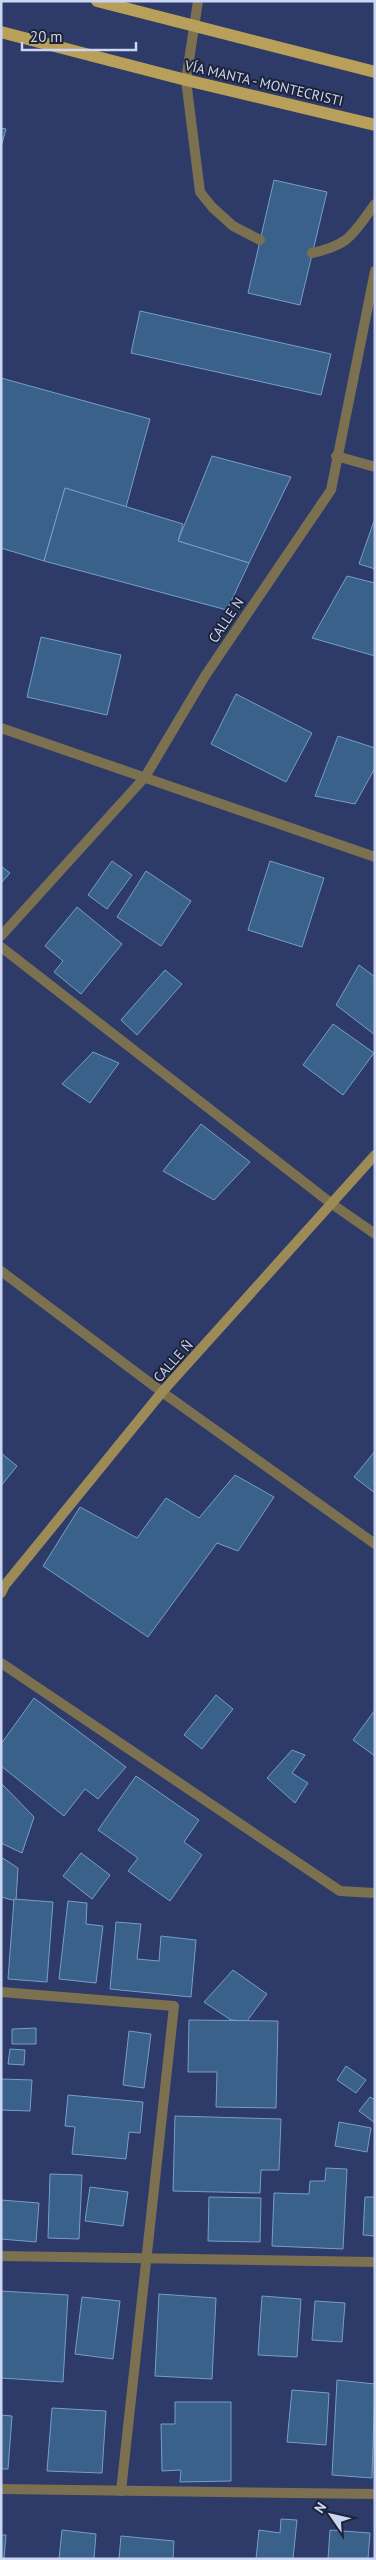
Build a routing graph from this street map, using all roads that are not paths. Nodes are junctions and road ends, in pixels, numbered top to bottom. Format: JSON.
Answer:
{"nodes":[{"id":1,"x":97,"y":1,"type":"edge"},
{"id":2,"x":198,"y":1,"type":"edge"},
{"id":3,"x":194,"y":25,"type":"junction"},
{"id":4,"x":1,"y":32,"type":"edge"},
{"id":5,"x":375,"y":72,"type":"edge"},
{"id":6,"x":186,"y":80,"type":"junction"},
{"id":7,"x":375,"y":125,"type":"edge"},
{"id":8,"x":375,"y":204,"type":"edge"},
{"id":9,"x":260,"y":240,"type":"dead end"},
{"id":10,"x":312,"y":254,"type":"dead end"},
{"id":11,"x":375,"y":271,"type":"edge"},
{"id":12,"x":336,"y":456,"type":"junction"},
{"id":13,"x":375,"y":467,"type":"edge"},
{"id":14,"x":1,"y":728,"type":"edge"},
{"id":15,"x":145,"y":777,"type":"junction"},
{"id":16,"x":375,"y":857,"type":"edge"},
{"id":17,"x":1,"y":936,"type":"edge"},
{"id":18,"x":1,"y":947,"type":"edge"},
{"id":19,"x":375,"y":1155,"type":"edge"},
{"id":20,"x":332,"y":1204,"type":"junction"},
{"id":21,"x":375,"y":1234,"type":"edge"},
{"id":22,"x":1,"y":1272,"type":"edge"},
{"id":23,"x":162,"y":1392,"type":"junction"},
{"id":24,"x":375,"y":1544,"type":"edge"},
{"id":25,"x":1,"y":1593,"type":"edge"},
{"id":26,"x":1,"y":1662,"type":"edge"},
{"id":27,"x":375,"y":1893,"type":"edge"},
{"id":28,"x":1,"y":1992,"type":"edge"},
{"id":29,"x":1,"y":2256,"type":"edge"},
{"id":30,"x":146,"y":2258,"type":"junction"},
{"id":31,"x":375,"y":2262,"type":"edge"},
{"id":32,"x":1,"y":2489,"type":"edge"},
{"id":33,"x":121,"y":2491,"type":"junction"},
{"id":34,"x":375,"y":2494,"type":"edge"}],
"edges":[{"from":1,"to":3,"type":"main road"},
{"from":2,"to":3,"type":"street"},
{"from":3,"to":5,"type":"main road"},
{"from":3,"to":6,"type":"street"},
{"from":4,"to":6,"type":"main road","name":"VÍA MANTA - MONTECRISTI"},
{"from":6,"to":7,"type":"main road","name":"VÍA MANTA - MONTECRISTI"},
{"from":6,"to":9,"type":"street"},
{"from":8,"to":10,"type":"street"},
{"from":11,"to":12,"type":"street","name":"CALLE N"},
{"from":12,"to":13,"type":"street"},
{"from":12,"to":15,"type":"street","name":"CALLE N"},
{"from":14,"to":15,"type":"street"},
{"from":15,"to":16,"type":"street"},
{"from":15,"to":17,"type":"street","name":"CALLE N"},
{"from":18,"to":20,"type":"street"},
{"from":19,"to":20,"type":"street","name":"CALLE Ñ"},
{"from":20,"to":21,"type":"street"},
{"from":20,"to":23,"type":"street","name":"CALLE Ñ"},
{"from":22,"to":23,"type":"street"},
{"from":23,"to":24,"type":"street"},
{"from":23,"to":25,"type":"street","name":"CALLE Ñ"},
{"from":26,"to":27,"type":"street"},
{"from":28,"to":30,"type":"street"},
{"from":29,"to":30,"type":"street"},
{"from":30,"to":31,"type":"street"},
{"from":30,"to":33,"type":"street"},
{"from":32,"to":33,"type":"street"},
{"from":33,"to":34,"type":"street"}]}
